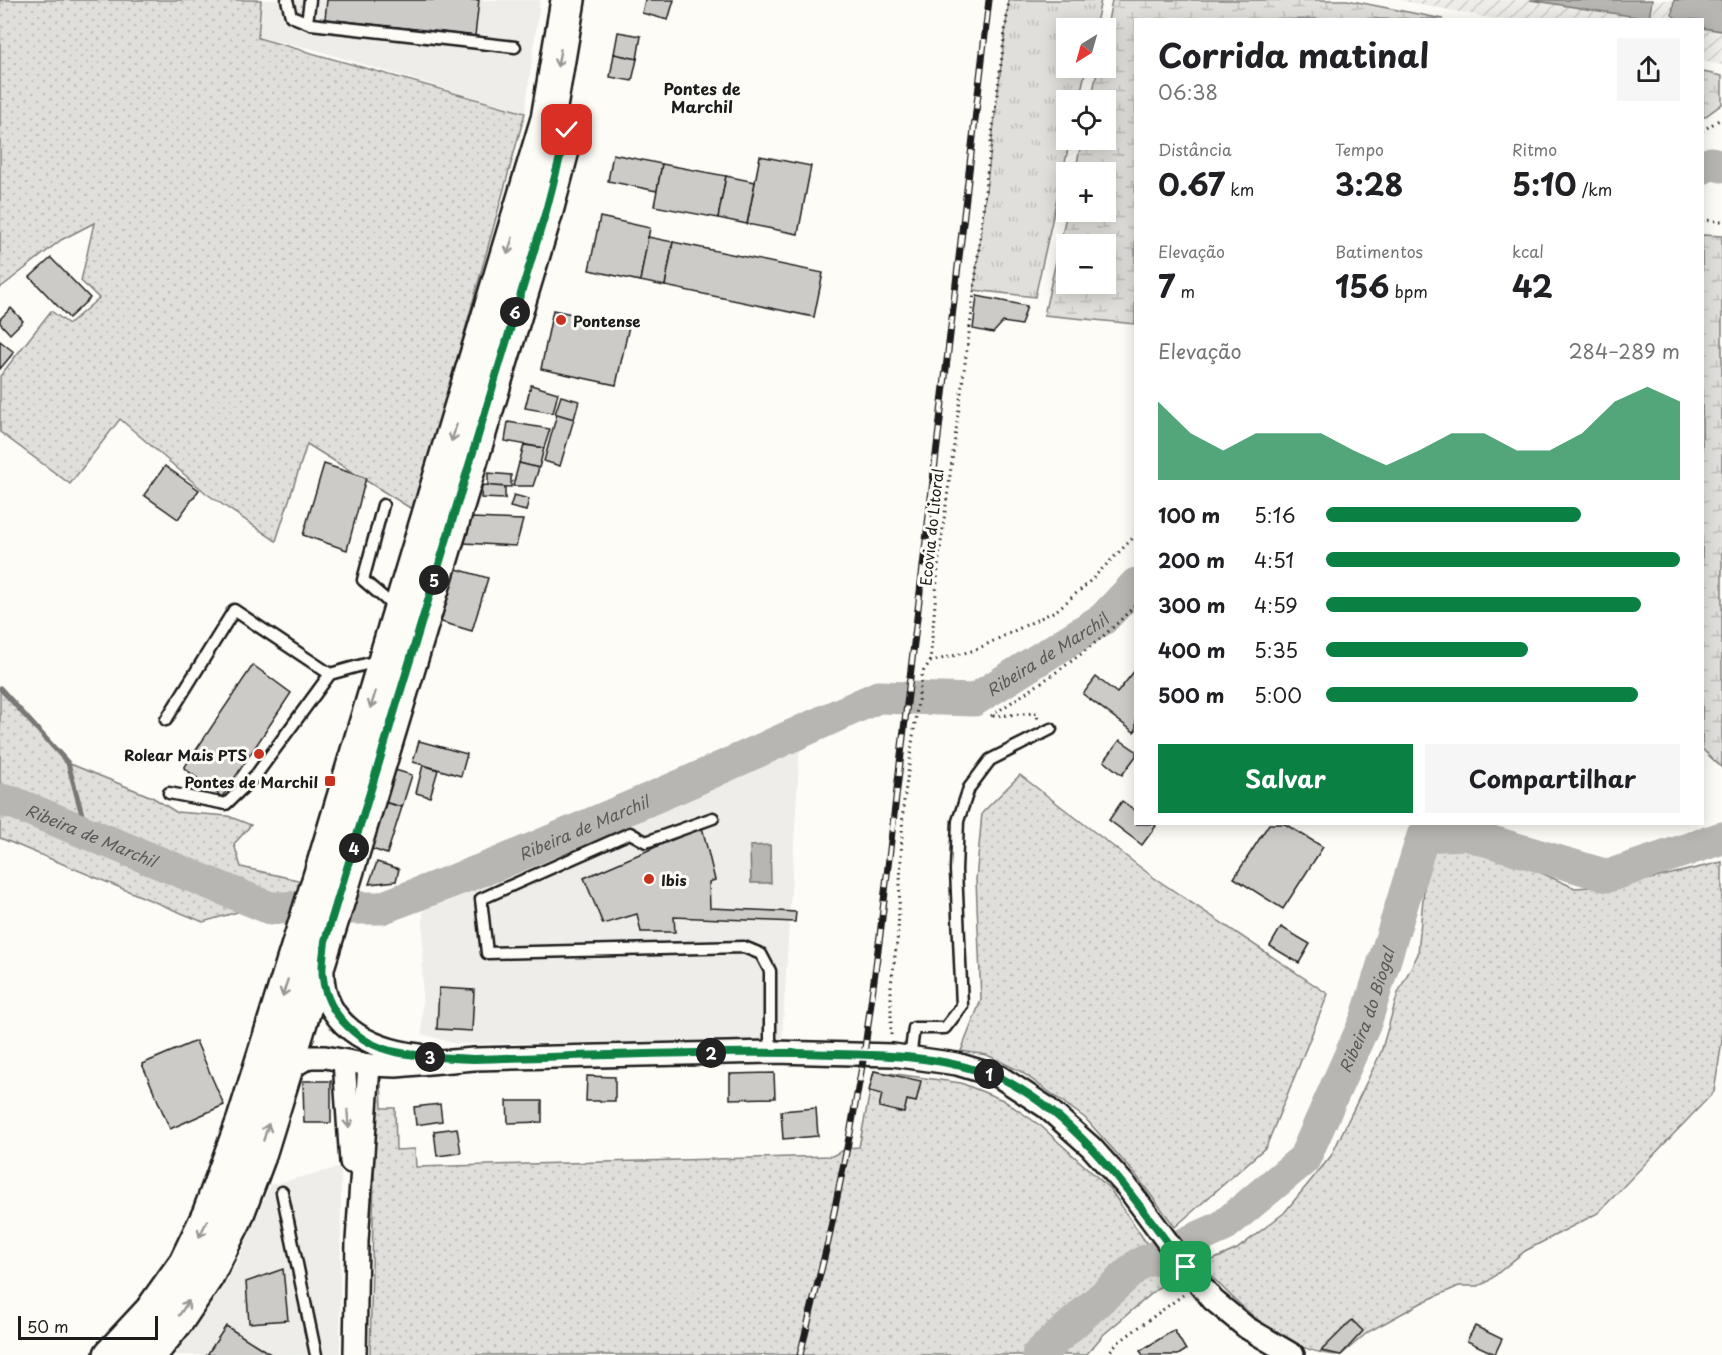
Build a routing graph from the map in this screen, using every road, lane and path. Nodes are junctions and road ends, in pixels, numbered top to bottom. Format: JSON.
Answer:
{"nodes":[{"id":1,"x":287,"y":0,"type":"edge"},
{"id":2,"x":310,"y":0,"type":"edge"},
{"id":3,"x":568,"y":0,"type":"edge"},
{"id":4,"x":589,"y":0,"type":"edge"},
{"id":5,"x":1009,"y":0,"type":"edge"},
{"id":6,"x":307,"y":22,"type":"junction"},
{"id":7,"x":515,"y":47,"type":"dead end"},
{"id":8,"x":1722,"y":118,"type":"edge"},
{"id":9,"x":1704,"y":130,"type":"edge"},
{"id":10,"x":1704,"y":220,"type":"edge"},
{"id":11,"x":1722,"y":221,"type":"edge"},
{"id":12,"x":383,"y":505,"type":"dead end"},
{"id":13,"x":1134,"y":537,"type":"edge"},
{"id":14,"x":1134,"y":606,"type":"edge"},
{"id":15,"x":400,"y":612,"type":"junction"},
{"id":16,"x":386,"y":658,"type":"junction"},
{"id":17,"x":930,"y":662,"type":"junction"},
{"id":18,"x":330,"y":674,"type":"junction"},
{"id":19,"x":166,"y":720,"type":"dead end"},
{"id":20,"x":1051,"y":729,"type":"dead end"},
{"id":21,"x":1038,"y":735,"type":"junction"},
{"id":22,"x":169,"y":793,"type":"dead end"},
{"id":23,"x":713,"y":818,"type":"dead end"},
{"id":24,"x":332,"y":877,"type":"junction"},
{"id":25,"x":314,"y":937,"type":"junction"},
{"id":26,"x":774,"y":1052,"type":"junction"},
{"id":27,"x":901,"y":1056,"type":"junction"},
{"id":28,"x":474,"y":1059,"type":"junction"},
{"id":29,"x":344,"y":1061,"type":"junction"},
{"id":30,"x":369,"y":1065,"type":"junction"},
{"id":31,"x":281,"y":1082,"type":"junction"},
{"id":32,"x":282,"y":1192,"type":"dead end"},
{"id":33,"x":357,"y":1241,"type":"junction"},
{"id":34,"x":1192,"y":1275,"type":"junction"},
{"id":35,"x":111,"y":1355,"type":"edge"},
{"id":36,"x":149,"y":1355,"type":"edge"},
{"id":37,"x":316,"y":1355,"type":"edge"},
{"id":38,"x":356,"y":1355,"type":"edge"},
{"id":39,"x":1107,"y":1355,"type":"edge"},
{"id":40,"x":1293,"y":1355,"type":"edge"}],
"edges":[{"from":1,"to":6,"type":"lane"},
{"from":2,"to":6,"type":"lane"},
{"from":3,"to":15,"type":"main road","one_way":true},
{"from":4,"to":24,"type":"main road"},
{"from":5,"to":17,"type":"path","name":"Ecovia do Litoral"},
{"from":6,"to":7,"type":"lane"},
{"from":8,"to":9,"type":"path"},
{"from":10,"to":11,"type":"path"},
{"from":12,"to":15,"type":"lane"},
{"from":13,"to":17,"type":"path"},
{"from":14,"to":21,"type":"path"},
{"from":15,"to":16,"type":"main road"},
{"from":16,"to":18,"type":"lane"},
{"from":16,"to":24,"type":"main road","one_way":true},
{"from":17,"to":27,"type":"path"},
{"from":18,"to":19,"type":"lane"},
{"from":18,"to":22,"type":"lane"},
{"from":20,"to":21,"type":"lane"},
{"from":21,"to":27,"type":"lane"},
{"from":23,"to":26,"type":"lane"},
{"from":24,"to":25,"type":"main road"},
{"from":25,"to":28,"type":"street"},
{"from":25,"to":31,"type":"main road"},
{"from":25,"to":35,"type":"main road","one_way":true},
{"from":26,"to":27,"type":"street"},
{"from":26,"to":28,"type":"street"},
{"from":27,"to":34,"type":"street"},
{"from":28,"to":30,"type":"street"},
{"from":29,"to":30,"type":"street"},
{"from":29,"to":31,"type":"street"},
{"from":29,"to":33,"type":"street","one_way":true},
{"from":30,"to":33,"type":"street"},
{"from":36,"to":31,"type":"main road","one_way":true},
{"from":32,"to":37,"type":"lane"},
{"from":33,"to":38,"type":"street"},
{"from":34,"to":39,"type":"path"},
{"from":34,"to":40,"type":"street"}]}
